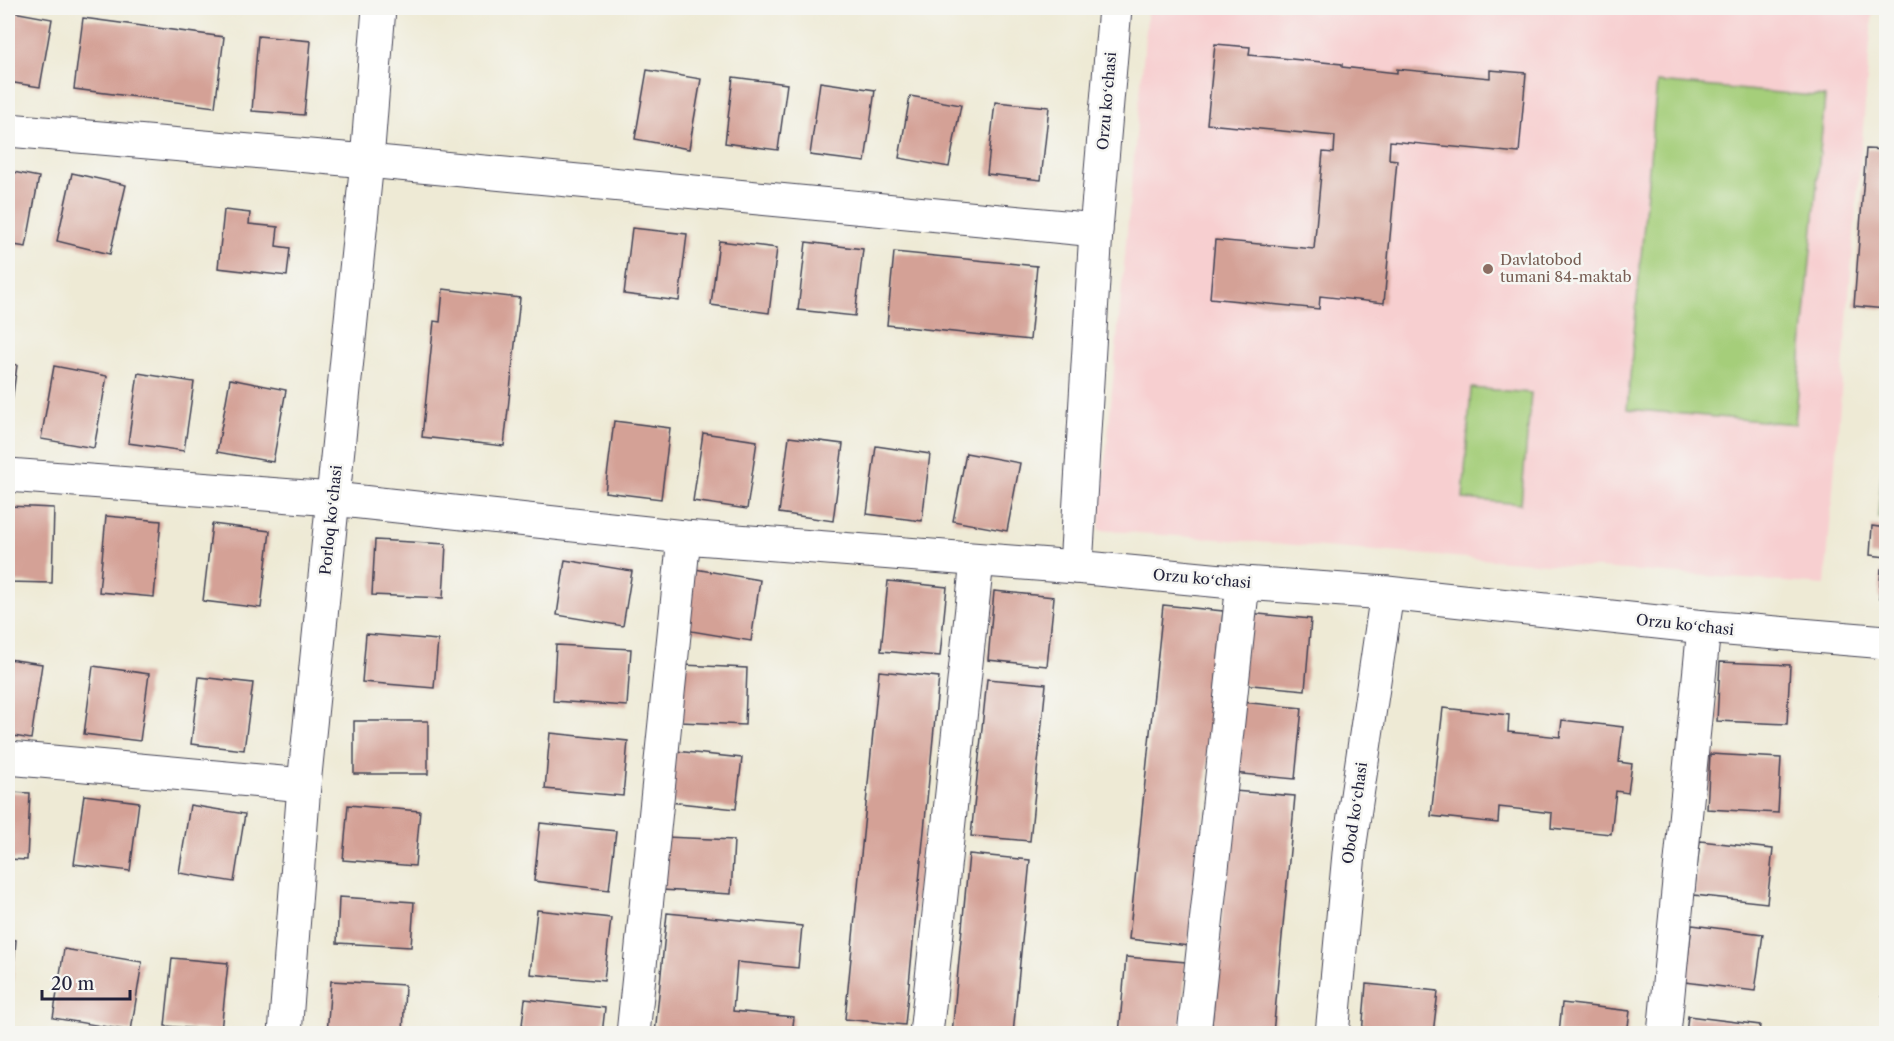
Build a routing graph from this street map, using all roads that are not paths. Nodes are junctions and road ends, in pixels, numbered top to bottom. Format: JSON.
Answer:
{"nodes":[{"id":1,"x":379,"y":8,"type":"edge"},
{"id":2,"x":1115,"y":8,"type":"edge"},
{"id":3,"x":8,"y":130,"type":"edge"},
{"id":4,"x":367,"y":161,"type":"junction"},
{"id":5,"x":1096,"y":230,"type":"junction"},
{"id":6,"x":8,"y":475,"type":"edge"},
{"id":7,"x":333,"y":499,"type":"junction"},
{"id":8,"x":684,"y":537,"type":"junction"},
{"id":9,"x":977,"y":561,"type":"junction"},
{"id":10,"x":1076,"y":567,"type":"junction"},
{"id":11,"x":1243,"y":583,"type":"junction"},
{"id":12,"x":1387,"y":593,"type":"junction"},
{"id":13,"x":1704,"y":627,"type":"junction"},
{"id":14,"x":1887,"y":642,"type":"edge"},
{"id":15,"x":8,"y":758,"type":"edge"},
{"id":16,"x":304,"y":785,"type":"junction"},
{"id":17,"x":285,"y":1034,"type":"edge"},
{"id":18,"x":633,"y":1034,"type":"edge"},
{"id":19,"x":926,"y":1034,"type":"edge"},
{"id":20,"x":1194,"y":1034,"type":"edge"},
{"id":21,"x":1332,"y":1034,"type":"edge"},
{"id":22,"x":1664,"y":1034,"type":"edge"}],
"edges":[{"from":1,"to":4,"type":"street","name":"Porloq koʻchasi"},
{"from":2,"to":5,"type":"street","name":"Orzu koʻchasi"},
{"from":3,"to":4,"type":"street"},
{"from":4,"to":5,"type":"street"},
{"from":4,"to":7,"type":"street","name":"Porloq koʻchasi"},
{"from":5,"to":10,"type":"street","name":"Orzu koʻchasi"},
{"from":6,"to":7,"type":"street"},
{"from":7,"to":8,"type":"street"},
{"from":7,"to":16,"type":"street","name":"Porloq koʻchasi"},
{"from":8,"to":9,"type":"street"},
{"from":8,"to":18,"type":"street"},
{"from":9,"to":10,"type":"street"},
{"from":9,"to":19,"type":"street"},
{"from":10,"to":11,"type":"street","name":"Orzu koʻchasi"},
{"from":11,"to":12,"type":"street","name":"Orzu koʻchasi"},
{"from":11,"to":20,"type":"street"},
{"from":12,"to":13,"type":"street","name":"Orzu koʻchasi"},
{"from":12,"to":21,"type":"street","name":"Obod koʻchasi"},
{"from":13,"to":14,"type":"street","name":"Orzu koʻchasi"},
{"from":13,"to":22,"type":"street"},
{"from":15,"to":16,"type":"street"},
{"from":16,"to":17,"type":"street","name":"Porloq koʻchasi"}]}
